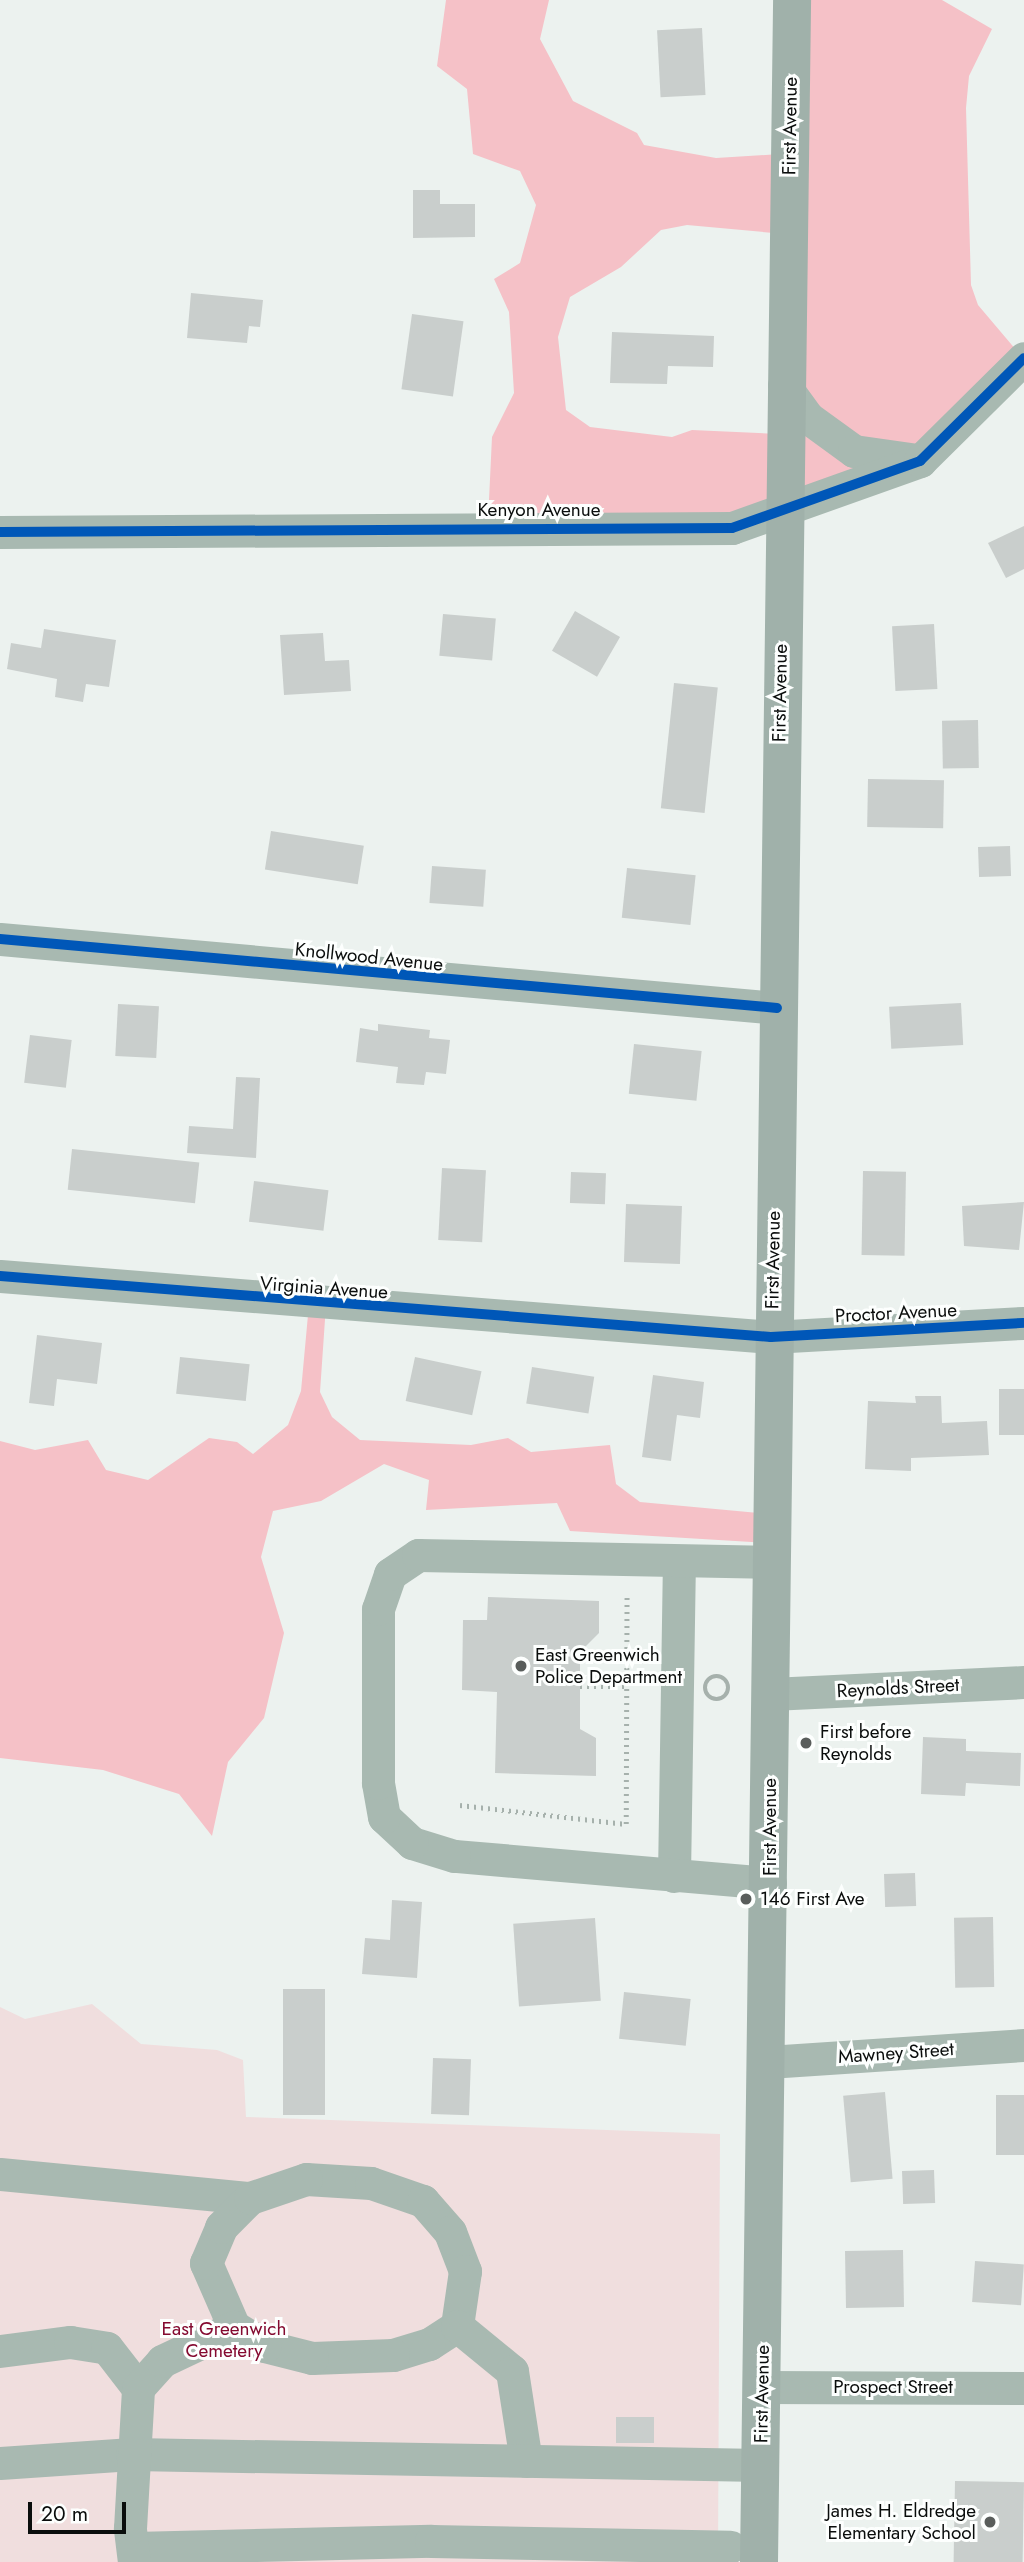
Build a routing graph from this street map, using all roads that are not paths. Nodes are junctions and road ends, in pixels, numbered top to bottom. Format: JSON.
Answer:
{"nodes":[{"id":1,"x":792,"y":0,"type":"edge"},
{"id":2,"x":1024,"y":358,"type":"edge"},
{"id":3,"x":784,"y":385,"type":"junction"},
{"id":4,"x":920,"y":461,"type":"junction"},
{"id":5,"x":783,"y":513,"type":"junction"},
{"id":6,"x":0,"y":532,"type":"edge"},
{"id":7,"x":0,"y":939,"type":"edge"},
{"id":8,"x":777,"y":1008,"type":"junction"},
{"id":9,"x":0,"y":1276,"type":"edge"},
{"id":10,"x":1024,"y":1323,"type":"edge"},
{"id":11,"x":771,"y":1337,"type":"junction"},
{"id":12,"x":679,"y":1561,"type":"junction"},
{"id":13,"x":771,"y":1562,"type":"junction"},
{"id":14,"x":1024,"y":1682,"type":"edge"},
{"id":15,"x":771,"y":1694,"type":"junction"},
{"id":16,"x":674,"y":1875,"type":"junction"},
{"id":17,"x":770,"y":1883,"type":"junction"},
{"id":18,"x":1024,"y":2045,"type":"edge"},
{"id":19,"x":768,"y":2062,"type":"junction"},
{"id":20,"x":0,"y":2174,"type":"edge"},
{"id":21,"x":250,"y":2198,"type":"junction"},
{"id":22,"x":457,"y":2326,"type":"junction"},
{"id":23,"x":234,"y":2327,"type":"junction"},
{"id":24,"x":0,"y":2351,"type":"edge"},
{"id":25,"x":762,"y":2387,"type":"junction"},
{"id":26,"x":138,"y":2388,"type":"junction"},
{"id":27,"x":1024,"y":2388,"type":"edge"},
{"id":28,"x":132,"y":2454,"type":"junction"},
{"id":29,"x":526,"y":2461,"type":"junction"},
{"id":30,"x":0,"y":2463,"type":"edge"},
{"id":31,"x":761,"y":2465,"type":"junction"},
{"id":32,"x":745,"y":2554,"type":"edge"},
{"id":33,"x":134,"y":2555,"type":"edge"}],
"edges":[{"from":1,"to":3,"type":"main road","name":"First Avenue"},
{"from":2,"to":4,"type":"street","name":"Kenyon Avenue"},
{"from":3,"to":4,"type":"street"},
{"from":3,"to":5,"type":"main road","name":"First Avenue"},
{"from":4,"to":5,"type":"street","name":"Kenyon Avenue"},
{"from":5,"to":6,"type":"street","name":"Kenyon Avenue"},
{"from":5,"to":8,"type":"main road","name":"First Avenue"},
{"from":7,"to":8,"type":"street","name":"Knollwood Avenue"},
{"from":8,"to":11,"type":"main road","name":"First Avenue"},
{"from":9,"to":11,"type":"street","name":"Virginia Avenue"},
{"from":10,"to":11,"type":"street","name":"Proctor Avenue"},
{"from":11,"to":13,"type":"main road","name":"First Avenue"},
{"from":12,"to":13,"type":"street"},
{"from":12,"to":16,"type":"street"},
{"from":12,"to":16,"type":"street"},
{"from":13,"to":15,"type":"main road","name":"First Avenue"},
{"from":14,"to":15,"type":"street","name":"Reynolds Street"},
{"from":15,"to":17,"type":"main road","name":"First Avenue"},
{"from":16,"to":17,"type":"street"},
{"from":17,"to":19,"type":"main road","name":"First Avenue"},
{"from":18,"to":19,"type":"street","name":"Mawney Street"},
{"from":19,"to":25,"type":"main road","name":"First Avenue"},
{"from":20,"to":21,"type":"street"},
{"from":21,"to":22,"type":"street"},
{"from":21,"to":23,"type":"street"},
{"from":22,"to":23,"type":"street"},
{"from":22,"to":29,"type":"street"},
{"from":23,"to":26,"type":"street"},
{"from":24,"to":26,"type":"street"},
{"from":25,"to":27,"type":"street","name":"Prospect Street"},
{"from":25,"to":31,"type":"main road","name":"First Avenue"},
{"from":26,"to":28,"type":"street"},
{"from":28,"to":29,"type":"street"},
{"from":28,"to":30,"type":"street"},
{"from":28,"to":33,"type":"street"},
{"from":29,"to":31,"type":"street"},
{"from":31,"to":32,"type":"main road","name":"First Avenue"},
{"from":32,"to":33,"type":"street"}]}
